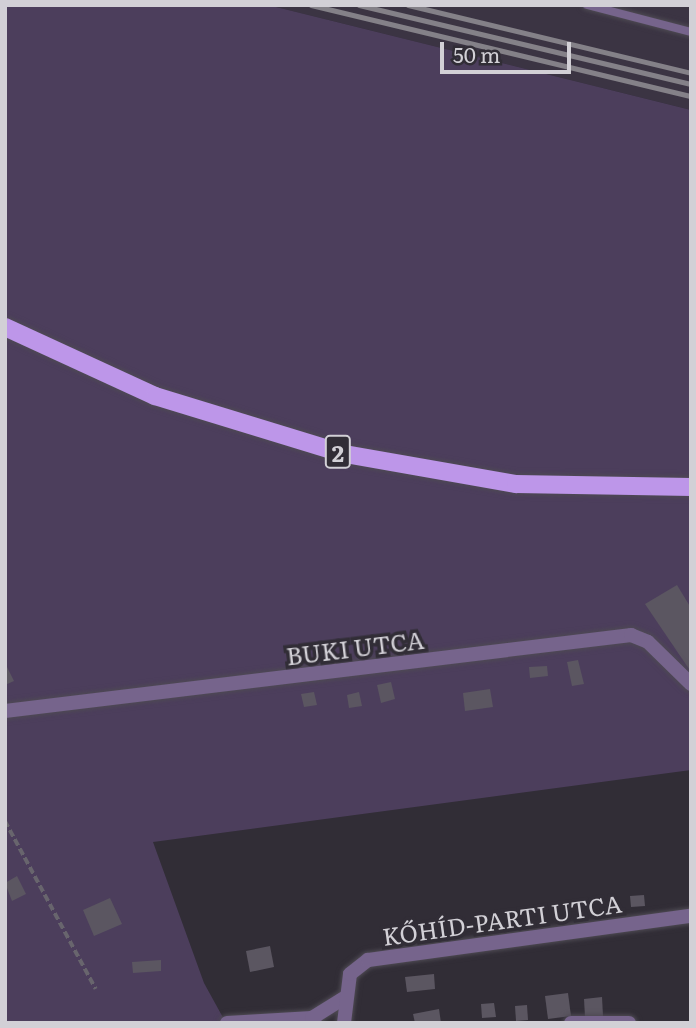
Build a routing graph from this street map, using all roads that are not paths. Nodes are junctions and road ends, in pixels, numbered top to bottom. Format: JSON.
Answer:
{"nodes":[{"id":1,"x":587,"y":5,"type":"edge"},
{"id":2,"x":691,"y":32,"type":"edge"},
{"id":3,"x":5,"y":327,"type":"edge"},
{"id":4,"x":691,"y":487,"type":"edge"},
{"id":5,"x":691,"y":684,"type":"edge"},
{"id":6,"x":5,"y":711,"type":"edge"},
{"id":7,"x":691,"y":916,"type":"edge"},
{"id":8,"x":344,"y":998,"type":"junction"},
{"id":9,"x":313,"y":1020,"type":"edge"},
{"id":10,"x":227,"y":1023,"type":"edge"},
{"id":11,"x":344,"y":1023,"type":"edge"},
{"id":12,"x":571,"y":1023,"type":"edge"},
{"id":13,"x":629,"y":1023,"type":"edge"}],
"edges":[{"from":1,"to":2,"type":"lane"},
{"from":3,"to":4,"type":"main road","number":"2"},
{"from":5,"to":6,"type":"street","name":"BUKI UTCA"},
{"from":7,"to":8,"type":"street","name":"KŐHÍD-PARTI UTCA"},
{"from":8,"to":9,"type":"street"},
{"from":8,"to":11,"type":"street"},
{"from":9,"to":10,"type":"street"},
{"from":12,"to":13,"type":"street"}]}
